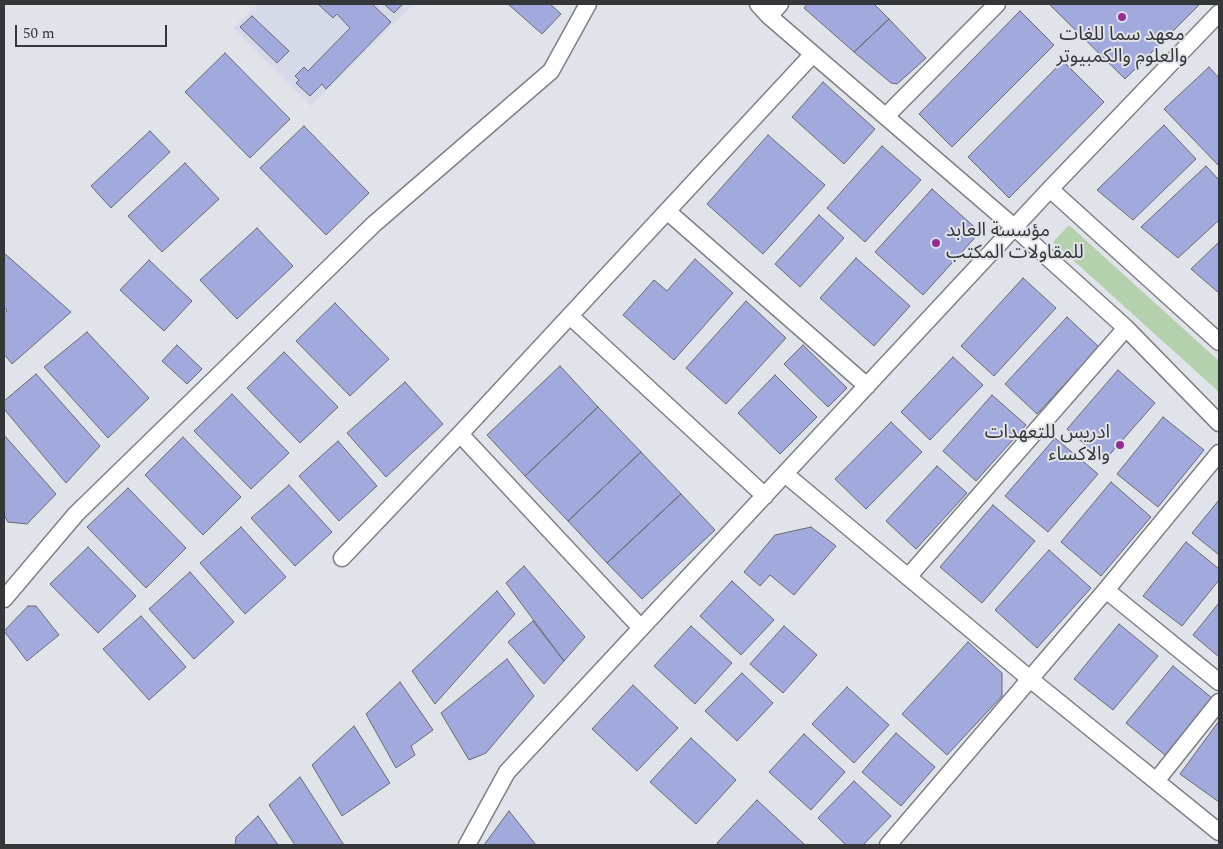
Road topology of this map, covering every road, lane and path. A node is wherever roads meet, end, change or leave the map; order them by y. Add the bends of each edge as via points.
1 (588, 4) edge
2 (997, 4) edge
3 (769, 8) edge
4 (1219, 13) edge
5 (813, 54) junction
6 (886, 116) junction
7 (1050, 189) junction
8 (667, 211) junction
9 (1014, 227) junction
10 (570, 316) junction
11 (1126, 328) junction
12 (1219, 342) edge
13 (867, 386) junction
14 (1219, 424) edge
15 (460, 434) junction
16 (1219, 453) edge
17 (785, 474) junction
18 (765, 496) junction
19 (342, 558) dead end
20 (908, 577) junction
21 (1106, 590) junction
22 (4, 599) edge
23 (641, 628) junction
24 (1030, 679) junction
25 (1219, 682) edge
26 (1219, 702) edge
27 (1156, 781) junction
28 (1219, 832) edge
29 (467, 845) edge
30 (888, 845) edge

1 - 22 street via 550,72 374,224 76,514
2 - 6 street
3 - 5 street
4 - 7 street
5 - 6 street
5 - 8 street
6 - 9 street
7 - 9 street
7 - 12 street
8 - 10 street
8 - 13 street
9 - 11 street
9 - 13 street
10 - 15 street
10 - 18 street
11 - 14 street
11 - 20 street
13 - 17 street
15 - 19 street
15 - 23 street
16 - 21 street
17 - 18 street
17 - 20 street
18 - 23 street
20 - 24 street
21 - 24 street
21 - 25 street
23 - 29 street via 507,772
24 - 27 street
24 - 30 street
26 - 27 street
27 - 28 street

